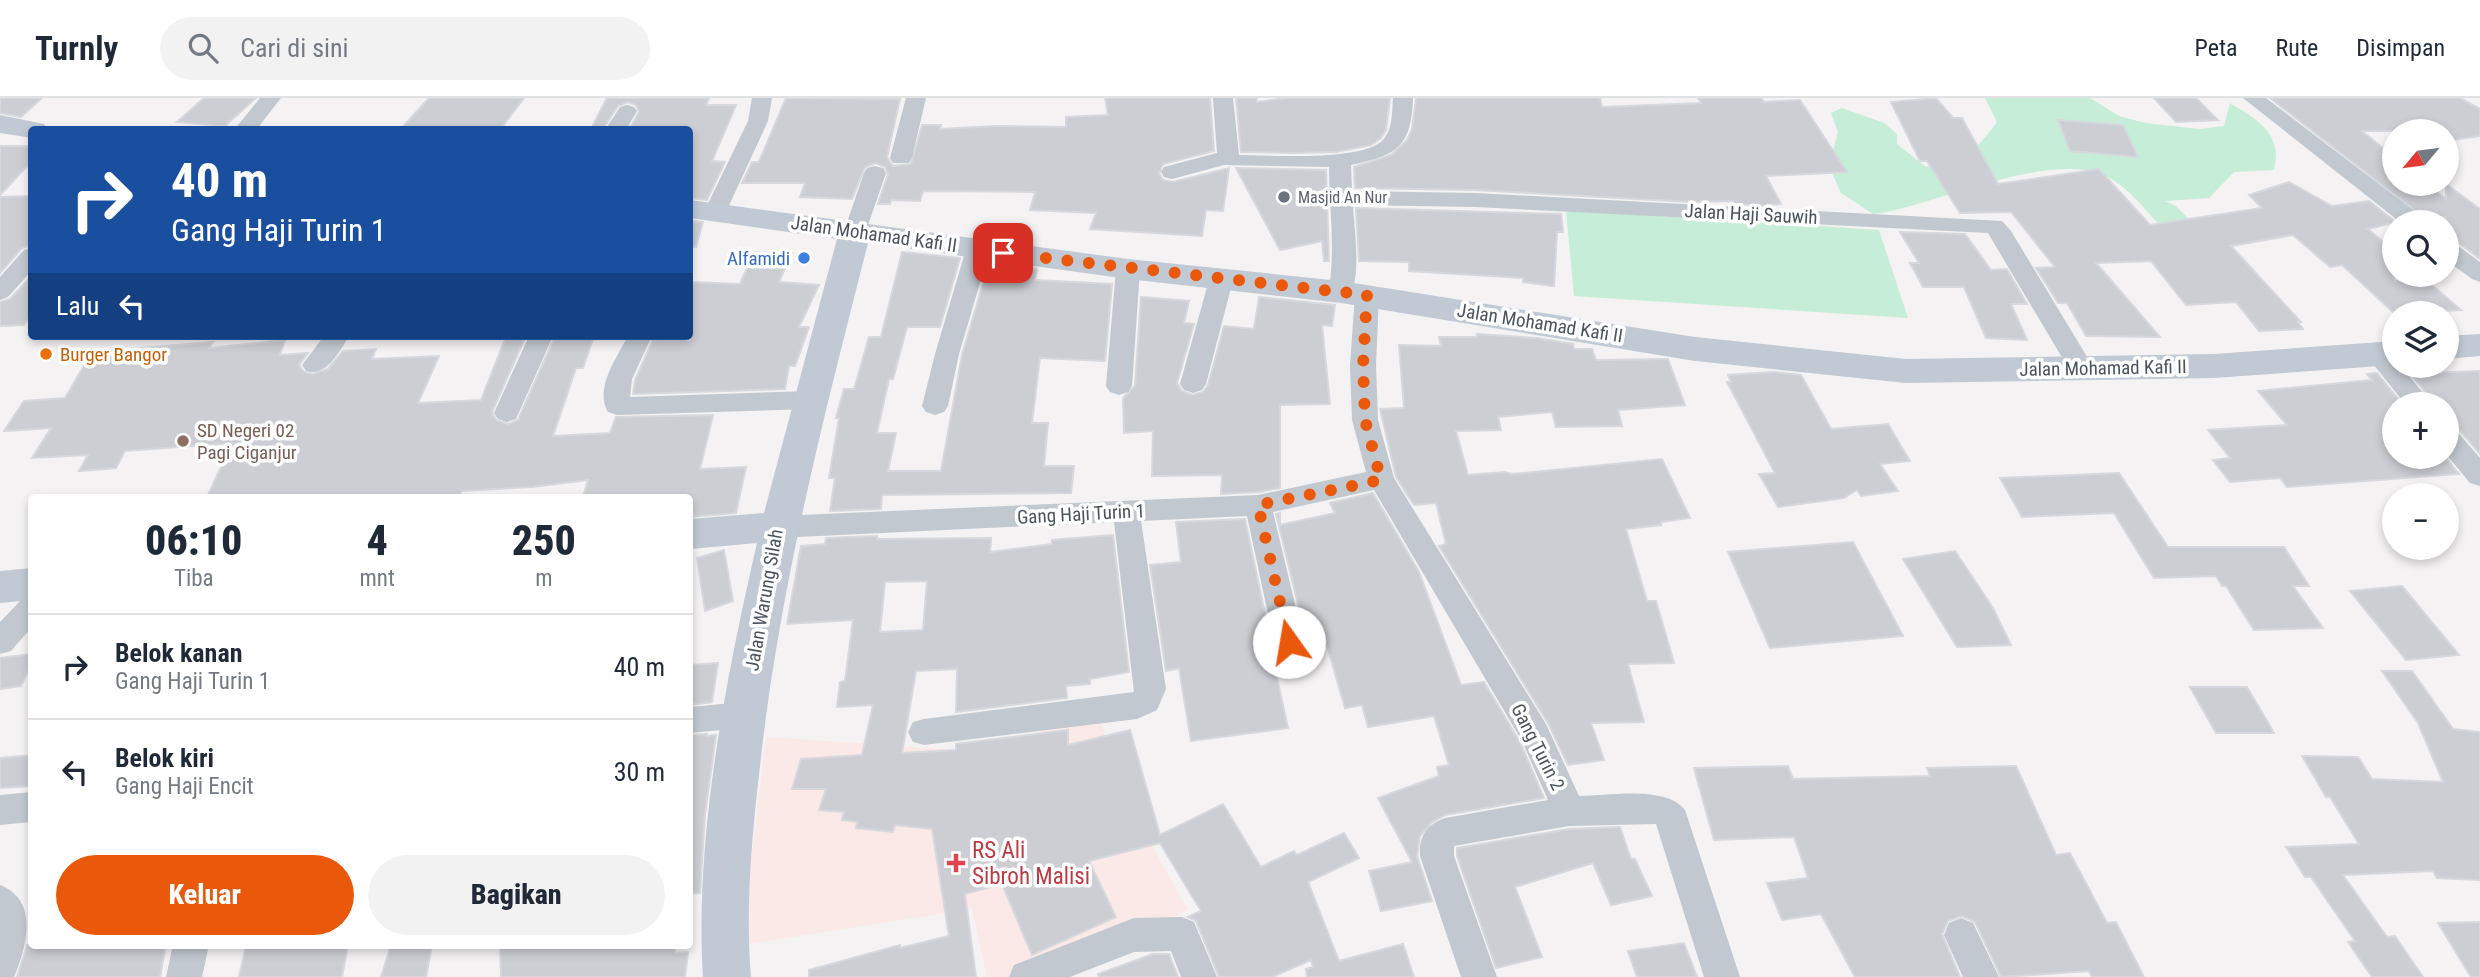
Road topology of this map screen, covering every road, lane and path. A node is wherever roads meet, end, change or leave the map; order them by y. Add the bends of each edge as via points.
1 (271, 98) edge
2 (762, 98) edge
3 (916, 98) edge
4 (1223, 98) edge
5 (1403, 98) edge
6 (2253, 98) edge
7 (627, 111) dead end
8 (0, 124) edge
9 (247, 126) edge
10 (618, 126) edge
11 (28, 129) edge
12 (901, 158) dead end
13 (1230, 159) junction
14 (1340, 161) junction
15 (1172, 172) dead end
16 (875, 173) dead end
17 (1339, 198) junction
18 (712, 205) edge
19 (2398, 210) edge
20 (858, 221) junction
21 (28, 249) edge
22 (978, 249) junction
23 (2459, 258) edge
24 (28, 260) edge
25 (1128, 269) junction
26 (2480, 274) edge
27 (0, 279) edge
28 (1222, 280) junction
29 (1349, 282) junction
30 (0, 292) edge
31 (334, 340) edge
32 (539, 340) edge
33 (638, 340) edge
34 (2480, 345) edge
35 (2459, 347) edge
36 (2073, 353) junction
37 (2382, 354) edge
38 (315, 365) dead end
39 (1193, 384) dead end
40 (1119, 386) dead end
41 (810, 400) junction
42 (935, 406) dead end
43 (507, 413) dead end
44 (2459, 451) edge
45 (2480, 476) edge
46 (1381, 480) junction
47 (1258, 505) junction
48 (1126, 511) junction
49 (777, 527) junction
50 (693, 534) edge
51 (28, 584) edge
52 (0, 587) edge
53 (28, 611) edge
54 (0, 642) edge
55 (1289, 642) dead end
56 (743, 715) junction
57 (693, 720) edge
58 (924, 732) dead end
59 (28, 807) edge
60 (0, 810) edge
61 (1569, 811) junction
62 (0, 901) edge
63 (1961, 935) dead end
64 (190, 949) edge
65 (0, 968) edge
66 (1031, 976) edge
67 (184, 977) edge
68 (727, 977) edge
69 (1199, 977) edge
70 (1479, 977) edge
71 (1721, 977) edge
72 (1981, 977) edge

1 - 9 street
2 - 18 street via 758,121
3 - 12 street
4 - 13 street
5 - 14 street via 1398,138 1389,148
6 - 19 street
7 - 10 street
8 - 11 main road
13 - 14 street via 1237,163
13 - 15 street
14 - 17 street, Gang Turin 2
16 - 20 street
17 - 29 street, Gang Turin 2
17 - 36 street, Jalan Haji Sauwih via 1475,200 1994,226
18 - 20 main road, Jalan Mohamad Kafi II
20 - 22 main road, Jalan Mohamad Kafi II
20 - 41 main road, Jalan Warung Silah
21 - 27 street
22 - 25 main road, Jalan Mohamad Kafi II
22 - 42 street
23 - 26 street
24 - 30 street
25 - 28 main road, Jalan Mohamad Kafi II
25 - 40 street
28 - 29 main road, Jalan Mohamad Kafi II
28 - 39 street
29 - 36 main road, Jalan Mohamad Kafi II via 1695,349 1906,371
29 - 46 street, Gang Turin 2 via 1363,365 1365,420
31 - 38 street
32 - 43 street
33 - 41 street via 619,379 617,406
34 - 35 main road
36 - 37 main road, Jalan Mohamad Kafi II via 2214,366
41 - 49 main road, Jalan Warung Silah
44 - 45 street
46 - 47 street, Gang Haji Turin 1
46 - 61 street, Gang Turin 2 via 1535,734
47 - 48 street, Gang Haji Turin 1
47 - 55 street
48 - 49 street, Gang Haji Turin 1
48 - 58 street via 1151,689 1146,701 1137,706
49 - 50 main road
49 - 56 main road, Jalan Warung Silah
51 - 52 main road
53 - 54 street
56 - 57 street
56 - 68 main road, Jalan Warung Silah via 727,872
59 - 60 street
61 - 70 street, Gang Turin 2 via 1445,833 1436,843
61 - 71 street via 1667,812
62 - 65 street via 8,909 9,919 9,939
63 - 72 street
64 - 67 street
66 - 69 street via 1134,935 1182,934

